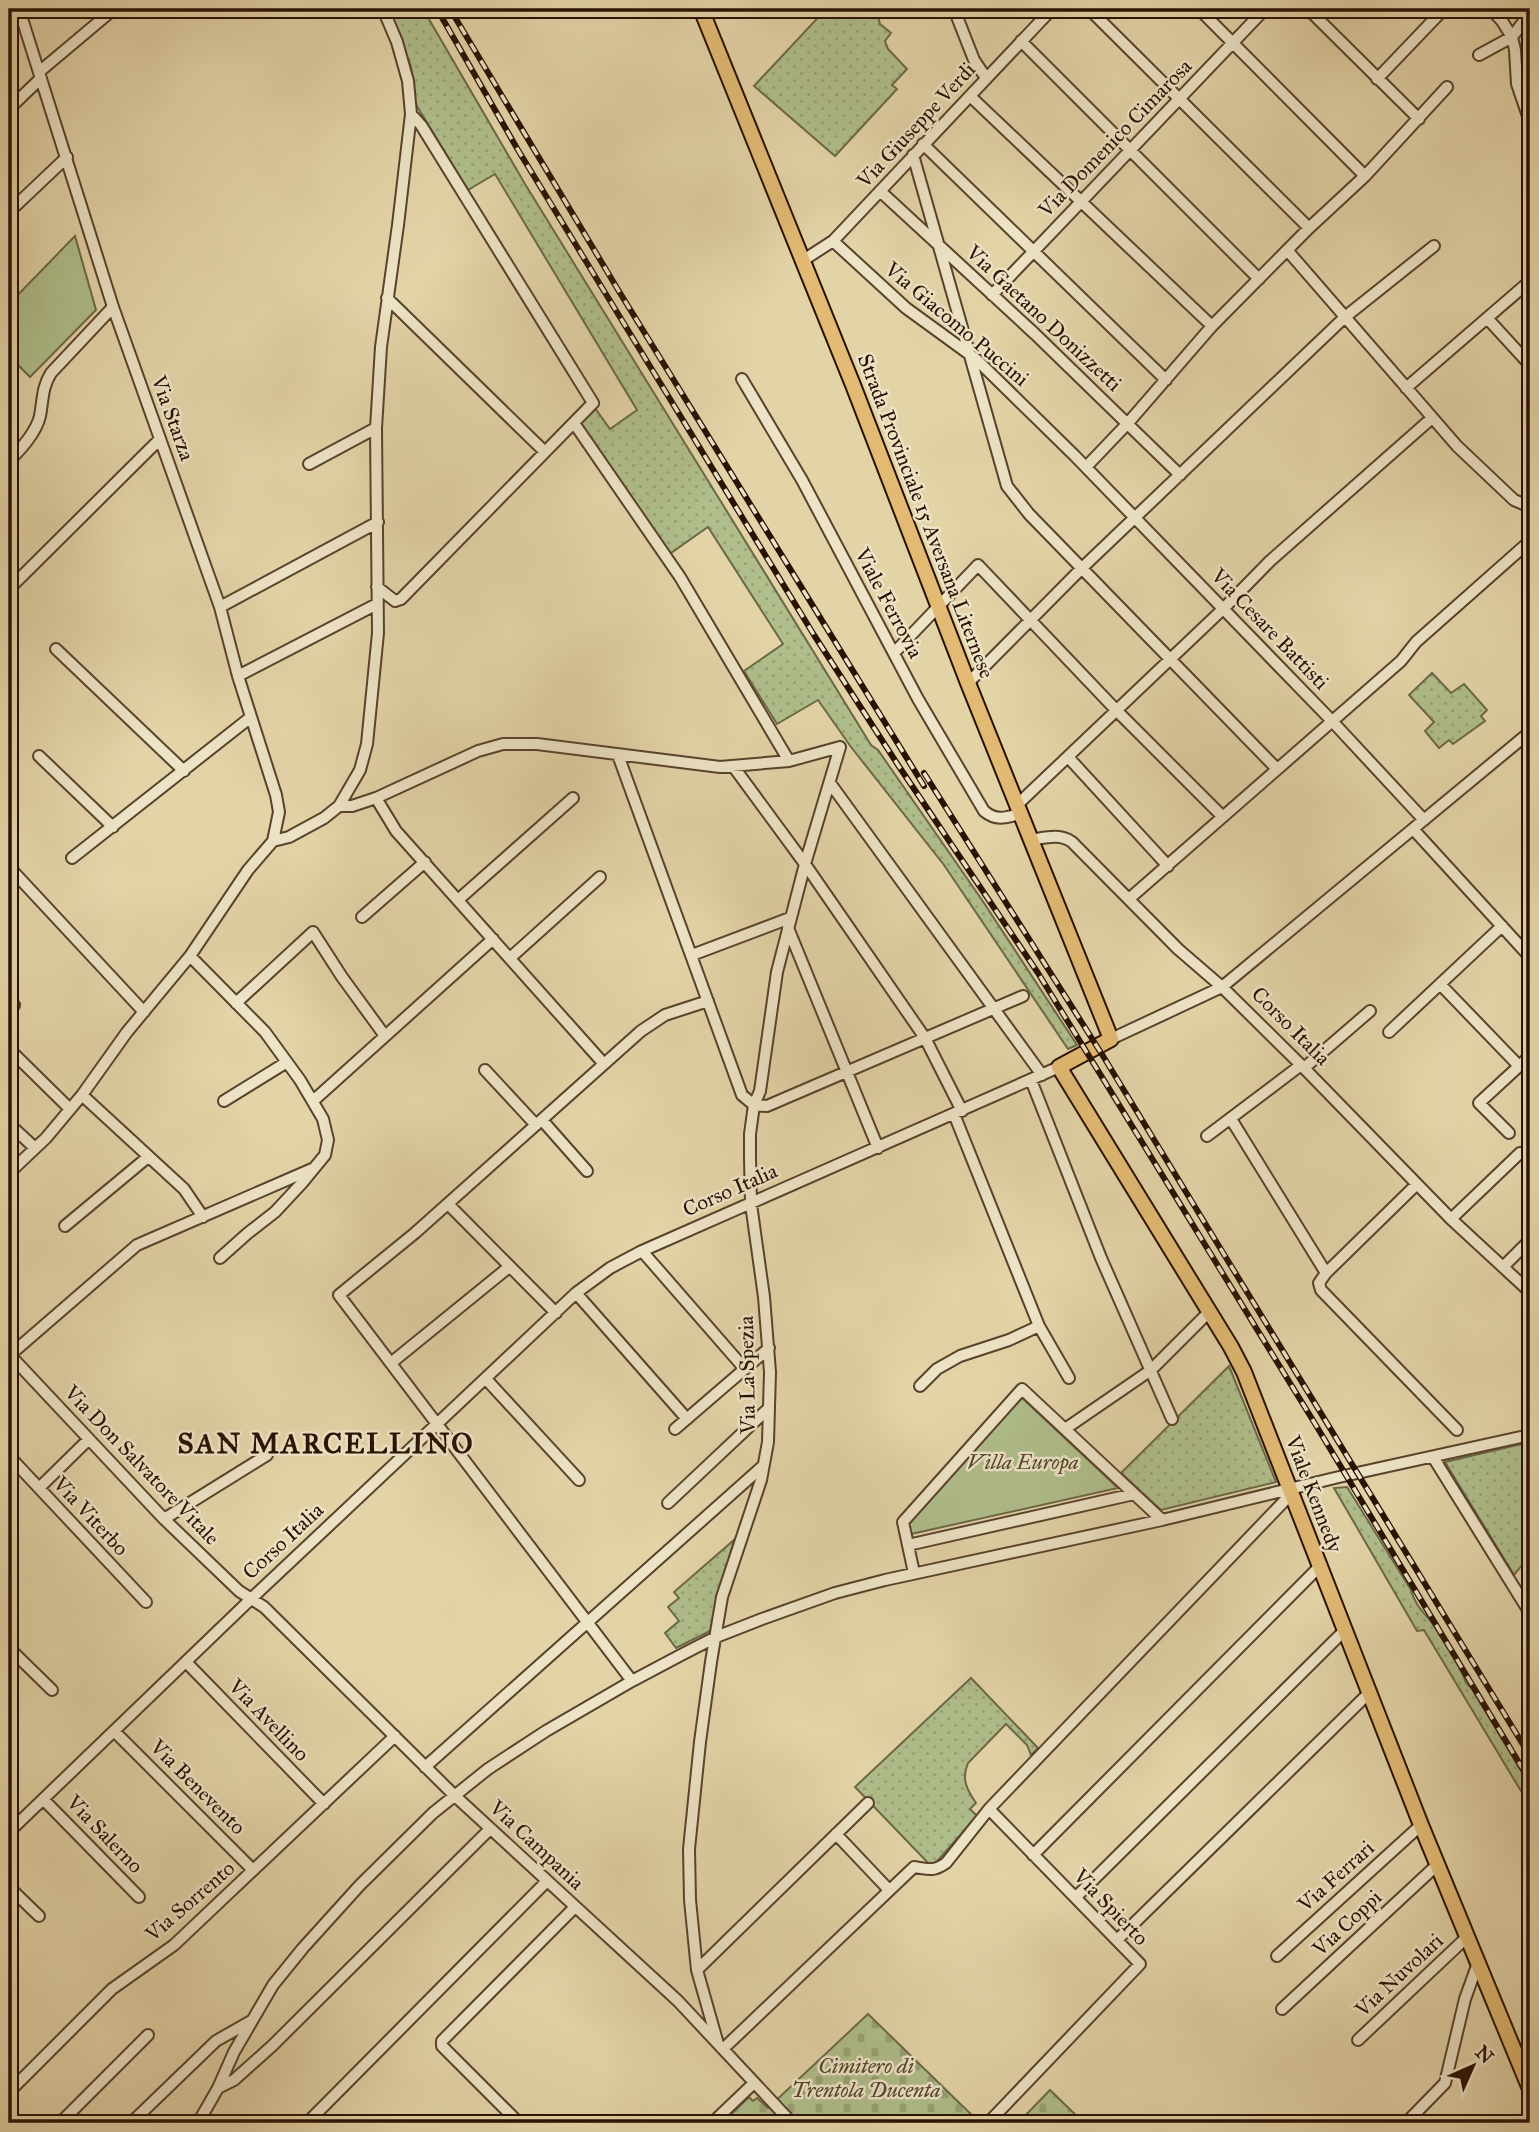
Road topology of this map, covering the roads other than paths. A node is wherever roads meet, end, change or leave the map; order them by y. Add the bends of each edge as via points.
1 (19, 9) edge
2 (114, 9) edge
3 (383, 9) edge
4 (701, 9) edge
5 (954, 9) edge
6 (1052, 9) edge
7 (1089, 9) edge
8 (1199, 9) edge
9 (1265, 9) edge
10 (1308, 9) edge
11 (1444, 9) edge
12 (1491, 9) edge
13 (1530, 13) edge
14 (1512, 37) junction
15 (1021, 41) junction
16 (1233, 42) junction
17 (1479, 55) dead end
18 (40, 75) junction
19 (986, 78) junction
20 (1377, 79) junction
21 (1447, 87) dead end
22 (970, 96) junction
23 (1527, 96) edge
24 (1179, 99) junction
25 (9, 109) edge
26 (411, 114) junction
27 (1419, 119) junction
28 (1530, 122) edge
29 (923, 144) junction
30 (1130, 150) junction
31 (913, 155) junction
32 (66, 157) junction
33 (1365, 176) junction
34 (880, 191) junction
35 (1080, 202) junction
36 (9, 212) edge
37 (1309, 228) junction
38 (833, 241) junction
39 (938, 245) junction
40 (1434, 246) dead end
41 (1287, 250) junction
42 (1033, 252) junction
43 (802, 261) junction
44 (1259, 279) junction
45 (1530, 281) edge
46 (992, 295) junction
47 (387, 298) junction
48 (113, 307) junction
49 (1346, 317) junction
50 (1487, 318) junction
51 (1212, 326) junction
52 (968, 352) junction
53 (1530, 365) edge
54 (742, 379) dead end
55 (1166, 380) junction
56 (1406, 388) junction
57 (1432, 418) junction
58 (573, 423) junction
59 (1128, 423) junction
60 (376, 428) junction
61 (160, 439) junction
62 (544, 451) junction
63 (9, 461) edge
64 (309, 464) dead end
65 (1086, 467) junction
66 (1180, 475) junction
67 (1530, 507) edge
68 (1135, 518) junction
69 (378, 522) junction
70 (1530, 541) edge
71 (1082, 568) junction
72 (377, 587) junction
73 (9, 589) edge
74 (377, 604) junction
75 (938, 606) junction
76 (220, 607) junction
77 (1224, 608) junction
78 (1030, 619) junction
79 (56, 649) dead end
80 (894, 653) junction
81 (1170, 660) junction
82 (238, 676) junction
83 (968, 683) junction
84 (1116, 711) junction
85 (251, 717) junction
86 (1332, 721) junction
87 (1530, 732) edge
88 (618, 755) junction
89 (39, 756) dead end
90 (1068, 757) junction
91 (789, 761) junction
92 (733, 766) junction
93 (1277, 769) junction
94 (184, 771) junction
95 (830, 783) junction
96 (376, 798) junction
97 (573, 798) dead end
98 (339, 806) junction
99 (1018, 810) junction
100 (1222, 816) junction
101 (1424, 820) junction
102 (113, 827) junction
103 (1413, 829) junction
104 (1030, 840) junction
105 (273, 841) junction
106 (72, 858) dead end
107 (425, 862) junction
108 (805, 864) junction
109 (1168, 866) junction
110 (9, 867) edge
111 (600, 877) dead end
112 (1130, 898) junction
113 (458, 900) junction
114 (362, 917) dead end
115 (789, 923) junction
116 (1502, 926) junction
117 (493, 939) junction
118 (692, 955) junction
119 (190, 956) junction
120 (1530, 957) edge
121 (510, 958) junction
122 (1440, 984) junction
123 (1222, 987) junction
124 (1023, 996) dead end
125 (9, 999) edge
126 (708, 1001) junction
127 (236, 1003) junction
128 (994, 1009) junction
129 (1370, 1011) dead end
130 (144, 1012) junction
131 (9, 1013) edge
132 (1389, 1032) dead end
133 (385, 1036) junction
134 (925, 1038) junction
135 (1111, 1040) junction
136 (9, 1049) edge
137 (1530, 1056) edge
138 (287, 1062) junction
139 (604, 1064) junction
140 (1520, 1066) junction
141 (1059, 1067) junction
142 (1303, 1067) junction
143 (485, 1070) dead end
144 (845, 1072) junction
145 (1036, 1078) junction
146 (82, 1095) junction
147 (224, 1101) dead end
148 (313, 1101) junction
149 (754, 1105) junction
150 (70, 1109) junction
151 (958, 1113) junction
152 (1231, 1119) junction
153 (539, 1122) junction
154 (9, 1124) edge
155 (1508, 1133) dead end
156 (1207, 1136) dead end
157 (34, 1148) junction
158 (878, 1148) junction
159 (1520, 1153) dead end
160 (148, 1157) junction
161 (314, 1168) junction
162 (587, 1171) dead end
163 (9, 1173) edge
164 (1417, 1184) junction
165 (448, 1204) junction
166 (751, 1204) junction
167 (203, 1217) junction
168 (1451, 1219) junction
169 (65, 1226) dead end
170 (1530, 1240) edge
171 (642, 1251) junction
172 (220, 1258) dead end
173 (1503, 1266) junction
174 (509, 1267) junction
175 (1326, 1273) junction
176 (1530, 1292) edge
177 (576, 1293) junction
178 (556, 1312) junction
179 (1209, 1312) junction
180 (1039, 1326) junction
181 (769, 1348) junction
182 (11, 1359) edge
183 (391, 1363) junction
184 (744, 1368) junction
185 (1151, 1370) junction
186 (1069, 1378) dead end
187 (486, 1379) junction
188 (920, 1386) dead end
189 (769, 1408) junction
190 (687, 1419) junction
191 (1172, 1419) dead end
192 (438, 1425) junction
193 (675, 1429) dead end
194 (1065, 1429) junction
195 (1457, 1430) dead end
196 (1530, 1435) edge
197 (89, 1439) junction
198 (267, 1455) dead end
199 (9, 1456) edge
200 (1433, 1457) junction
201 (763, 1466) junction
202 (579, 1480) dead end
203 (39, 1488) junction
204 (1290, 1491) junction
205 (1134, 1494) junction
206 (668, 1503) dead end
207 (164, 1518) junction
208 (1162, 1520) junction
209 (908, 1545) junction
210 (1320, 1567) junction
211 (914, 1573) junction
212 (252, 1598) junction
213 (146, 1602) dead end
214 (1530, 1613) edge
215 (587, 1621) junction
216 (1345, 1630) junction
217 (716, 1637) junction
218 (9, 1648) edge
219 (186, 1662) junction
220 (632, 1681) junction
221 (52, 1690) dead end
222 (1369, 1693) junction
223 (115, 1732) junction
224 (395, 1736) junction
225 (425, 1767) junction
226 (454, 1795) junction
227 (43, 1799) junction
228 (868, 1803) dead end
229 (324, 1804) junction
230 (989, 1809) junction
231 (1420, 1825) junction
232 (490, 1829) junction
233 (9, 1832) edge
234 (836, 1834) junction
235 (1033, 1855) junction
236 (1437, 1865) junction
237 (253, 1870) junction
238 (547, 1881) junction
239 (9, 1887) edge
240 (889, 1890) junction
241 (139, 1897) dead end
242 (1076, 1897) junction
243 (575, 1907) junction
244 (39, 1916) dead end
245 (1466, 1938) junction
246 (1117, 1940) junction
247 (1277, 1956) dead end
248 (1478, 1963) junction
249 (697, 1970) junction
250 (707, 2004) junction
251 (1282, 2009) dead end
252 (696, 2020) junction
253 (252, 2021) junction
254 (148, 2035) dead end
255 (1358, 2040) dead end
256 (721, 2046) junction
257 (754, 2083) junction
258 (218, 2088) junction
259 (1530, 2089) edge
260 (9, 2092) edge
261 (518, 2122) edge
262 (60, 2123) edge
263 (131, 2123) edge
264 (198, 2123) edge
265 (307, 2123) edge
266 (712, 2123) edge
267 (792, 2123) edge
268 (988, 2123) edge
269 (1406, 2123) edge

1 - 18 street, Via Starza
2 - 18 street
3 - 26 street via 408,81
4 - 43 main road, Strada Provinciale 15 Aversana Liternese
5 - 19 street
6 - 15 street, Via Giuseppe Verdi
7 - 24 street
8 - 16 street
9 - 16 street, Via Domenico Cimarosa
10 - 20 street
11 - 20 street
12 - 14 street
13 - 14 street
14 - 17 street
14 - 23 street via 1517,84
15 - 19 street, Via Giuseppe Verdi
15 - 30 street
16 - 24 street, Via Domenico Cimarosa
16 - 33 street
18 - 25 street
18 - 32 street, Via Starza
19 - 22 street, Via Giuseppe Verdi
20 - 27 street
21 - 27 street
22 - 29 street, Via Giuseppe Verdi
22 - 35 street
23 - 28 street
24 - 30 street, Via Domenico Cimarosa
24 - 37 street
26 - 47 street
26 - 58 street via 590,397 593,403
27 - 33 street
29 - 31 street, Via Giuseppe Verdi
29 - 42 street
30 - 35 street, Via Domenico Cimarosa
30 - 44 street
31 - 34 street, Via Giuseppe Verdi
31 - 39 street
32 - 36 street
32 - 48 street, Via Starza
33 - 37 street
34 - 38 street, Via Giuseppe Verdi
34 - 39 street, Via Gaetano Donizzetti
35 - 42 street, Via Domenico Cimarosa
35 - 51 street
37 - 41 street
38 - 43 street, Via Giuseppe Verdi
38 - 52 street, Via Giacomo Puccini via 906,308
39 - 46 street, Via Gaetano Donizzetti
39 - 52 street
40 - 49 street
41 - 44 street
41 - 49 street
42 - 46 street, Via Domenico Cimarosa
42 - 55 street
43 - 75 main road, Strada Provinciale 15 Aversana Liternese
44 - 51 street
45 - 50 street
46 - 59 street, Via Gaetano Donizzetti
47 - 60 street
47 - 62 street
48 - 61 street, Via Starza
48 - 63 street via 51,373 44,384 40,418
49 - 56 street
49 - 66 street
50 - 53 street
50 - 56 street
51 - 55 street
52 - 65 street, Via Giacomo Puccini
52 - 71 street via 1007,486
54 - 80 street, Viale Ferrovia
55 - 59 street
56 - 57 street
57 - 67 street via 1514,500
57 - 77 street via 1294,539
58 - 62 street
58 - 91 street via 680,577
59 - 65 street
59 - 66 street, Via Gaetano Donizzetti
60 - 64 street
60 - 69 street
61 - 73 street
61 - 76 street, Via Starza
62 - 72 street via 401,599 395,601
65 - 68 street, Via Cesare Battisti
66 - 68 street
68 - 71 street
68 - 77 street, Via Cesare Battisti
69 - 72 street
69 - 76 street
70 - 86 street
71 - 78 street
71 - 81 street
72 - 74 street
74 - 82 street
74 - 98 street via 368,744
75 - 78 street via 978,565
75 - 80 street
75 - 83 main road, Strada Provinciale 15 Aversana Liternese
76 - 82 street, Via Starza
77 - 81 street
77 - 86 street, Via Cesare Battisti
78 - 83 street
78 - 84 street
79 - 94 street
80 - 99 street, Viale Ferrovia via 984,811 1003,819
81 - 84 street
81 - 93 street
82 - 85 street, Via Starza
83 - 99 main road, Strada Provinciale 15 Aversana Liternese
84 - 90 street
84 - 100 street
85 - 94 street
85 - 105 street, Via Starza via 276,795 279,813
86 - 93 street
86 - 101 street, Via Cesare Battisti
87 - 101 street
88 - 92 street
88 - 96 street via 503,744
88 - 118 street
89 - 102 street
90 - 99 street
90 - 109 street
91 - 92 street
91 - 95 street, Via La Spezia via 840,747
92 - 108 street
93 - 100 street
94 - 102 street
95 - 108 street, Via La Spezia
95 - 128 street
96 - 98 street
96 - 107 street
97 - 113 street
98 - 105 street via 324,818
99 - 104 main road, Strada Provinciale 15 Aversana Liternese
100 - 109 street
101 - 103 street
102 - 106 street
103 - 116 street
103 - 123 street
104 - 112 street via 1065,837
104 - 135 main road, Strada Provinciale 15 Aversana Liternese
105 - 119 street
107 - 113 street
107 - 114 street
108 - 115 street, Via La Spezia
108 - 134 street
109 - 112 street
110 - 130 street
111 - 121 street
112 - 123 street
113 - 117 street
115 - 118 street
115 - 144 street
115 - 149 street, Via La Spezia
116 - 120 street
116 - 122 street
117 - 121 street
117 - 133 street
118 - 126 street
119 - 127 street
119 - 130 street
121 - 139 street
122 - 132 street
122 - 140 street
123 - 135 street, Corso Italia
123 - 142 street, Corso Italia
124 - 128 street
125 - 131 street via 14,1004
126 - 139 street via 665,1015
126 - 149 street via 742,1095
127 - 133 street via 313,932
127 - 138 street
128 - 134 street
128 - 145 street
129 - 142 street
130 - 146 street
133 - 148 street
134 - 144 street
134 - 151 street
135 - 141 main road, Corso Italia
136 - 150 street
137 - 140 street
138 - 147 street
138 - 148 street
139 - 153 street
140 - 155 street via 1479,1103
141 - 145 street, Corso Italia
141 - 179 main road, Viale Kennedy
142 - 152 street
142 - 164 street, Corso Italia
143 - 153 street
144 - 149 street via 767,1106
144 - 158 street
145 - 151 street, Corso Italia
145 - 185 street via 1101,1258
146 - 150 street
146 - 160 street
148 - 161 street via 328,1140 325,1155
149 - 166 street, Via La Spezia
150 - 157 street
151 - 158 street, Corso Italia
151 - 180 street
152 - 156 street
152 - 175 street
153 - 162 street
153 - 165 street
154 - 157 street
157 - 163 street
158 - 166 street, Corso Italia
159 - 168 street
160 - 167 street via 184,1189
160 - 169 street
161 - 167 street
161 - 172 street via 275,1212
164 - 168 street, Corso Italia
164 - 175 street
165 - 174 street
165 - 183 street via 339,1295
166 - 171 street, Corso Italia
166 - 181 street, Via La Spezia
167 - 182 street via 137,1245
168 - 173 street, Corso Italia
170 - 173 street
171 - 177 street, Corso Italia
171 - 184 street
173 - 176 street, Corso Italia
174 - 178 street
174 - 183 street
175 - 195 street via 1319,1283 1321,1290
177 - 178 street, Corso Italia
177 - 190 street
178 - 187 street, Corso Italia
179 - 185 street
179 - 204 main road, Viale Kennedy via 1244,1372
180 - 186 street
180 - 188 street via 960,1356
181 - 184 street
181 - 189 street, Via La Spezia
182 - 197 street, Via Don Salvatore Vitale
183 - 192 street
184 - 190 street
185 - 191 street
185 - 194 street
187 - 192 street, Corso Italia
187 - 202 street
189 - 201 street, Via La Spezia
189 - 206 street
190 - 193 street
192 - 212 street, Corso Italia
192 - 215 street
194 - 205 street
194 - 209 street via 1022,1389 903,1522
196 - 200 street
197 - 203 street
197 - 207 street, Via Don Salvatore Vitale
198 - 207 street
199 - 203 street, Via Viterbo
200 - 204 street
200 - 214 street
201 - 215 street
201 - 217 street, Via La Spezia via 722,1597
203 - 213 street, Via Viterbo
204 - 208 street
204 - 210 main road, Viale Kennedy
204 - 230 street
205 - 208 street
205 - 209 street
207 - 212 street, Via Don Salvatore Vitale via 239,1591
208 - 211 street
209 - 211 street
210 - 216 main road, Viale Kennedy
210 - 235 street
211 - 217 street via 835,1593
212 - 219 street, Corso Italia
212 - 224 street, Via Campania
215 - 220 street
215 - 225 street
216 - 222 main road, Viale Kennedy
216 - 242 street
217 - 220 street
217 - 249 street, Via La Spezia via 690,1849
218 - 221 street
219 - 223 street, Corso Italia
219 - 229 street, Via Avellino
220 - 226 street via 546,1731
222 - 231 main road, Viale Kennedy
222 - 246 street
223 - 227 street, Corso Italia
223 - 237 street, Via Benevento
224 - 225 street, Via Campania
224 - 229 street, Via Sorrento
225 - 226 street, Via Campania
226 - 232 street, Via Campania
226 - 253 street via 360,1885 303,1948
227 - 233 street, Corso Italia
227 - 241 street, Via Salerno
228 - 234 street
229 - 237 street, Via Sorrento
230 - 235 street, Via Spierto
230 - 240 street via 946,1863 930,1871 914,1867
231 - 236 main road, Viale Kennedy
231 - 247 street, Via Ferrari
232 - 238 street, Via Campania
232 - 258 street via 272,2046 234,2080
234 - 240 street
234 - 249 street
235 - 242 street, Via Spierto
236 - 245 main road, Viale Kennedy
236 - 251 street, Via Coppi
237 - 260 street, Via Sorrento via 174,1945 112,1989
238 - 243 street, Via Campania
238 - 265 street
239 - 244 street
240 - 256 street
242 - 246 street, Via Spierto
243 - 252 street, Via Campania
243 - 261 street via 442,2041
245 - 248 main road, Viale Kennedy
245 - 255 street, Via Nuvolari
246 - 268 street, Via Spierto via 1140,1964
248 - 259 main road, Viale Kennedy
248 - 269 street via 1446,2083
249 - 250 street, Via La Spezia
250 - 252 street
250 - 256 street, Via La Spezia
252 - 256 street, Via Campania
253 - 258 street
253 - 263 street via 216,2041
254 - 262 street
256 - 257 street, Via Campania
257 - 266 street
257 - 267 street, Via Campania
258 - 264 street

